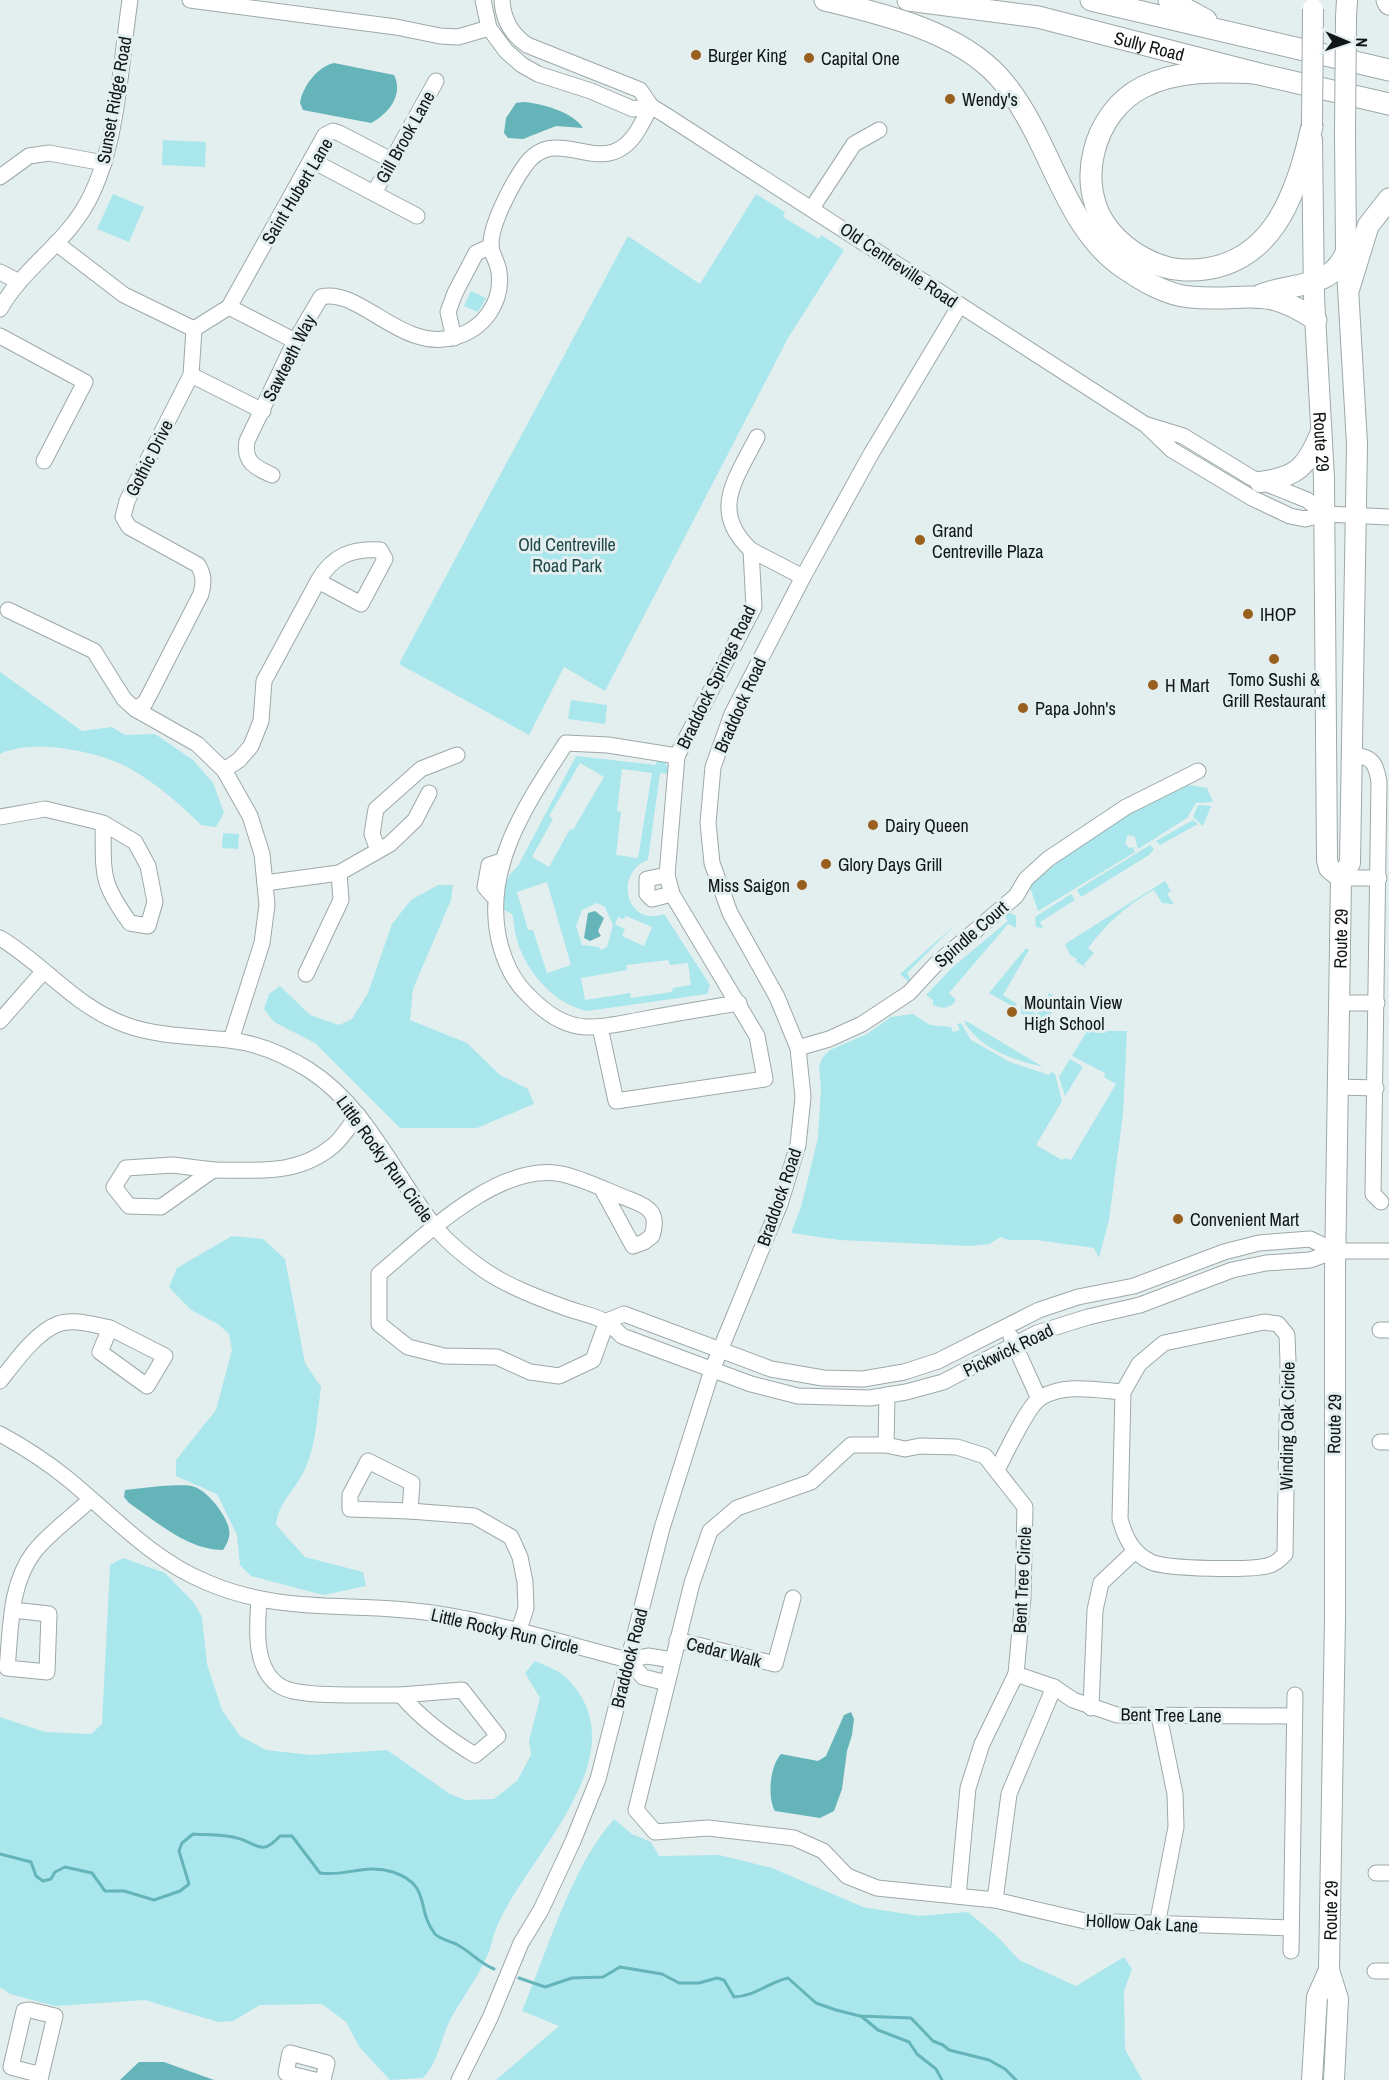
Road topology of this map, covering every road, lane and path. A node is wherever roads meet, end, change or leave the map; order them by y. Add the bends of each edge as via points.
1 (130, 0) edge
2 (190, 0) edge
3 (483, 0) edge
4 (502, 0) edge
5 (825, 0) edge
6 (908, 0) edge
7 (1091, 0) edge
8 (1169, 0) edge
9 (1387, 0) edge
10 (1312, 3) edge
11 (1389, 4) edge
12 (1346, 8) edge
13 (489, 28) junction
14 (1256, 41) junction
15 (1389, 70) edge
16 (1255, 73) junction
17 (436, 81) dead end
18 (1389, 104) edge
19 (651, 106) junction
20 (1312, 126) junction
21 (879, 130) dead end
22 (311, 160) junction
23 (391, 160) junction
24 (104, 163) junction
25 (0, 177) edge
26 (374, 193) junction
27 (1389, 199) edge
28 (812, 208) junction
29 (417, 216) dead end
30 (56, 243) junction
31 (491, 246) junction
32 (1346, 253) junction
33 (0, 272) edge
34 (19, 282) junction
35 (1314, 284) junction
36 (1349, 288) junction
37 (1260, 295) junction
38 (960, 305) junction
39 (229, 307) junction
40 (0, 309) edge
41 (1316, 320) junction
42 (194, 329) junction
43 (0, 336) edge
44 (454, 338) junction
45 (295, 341) junction
46 (191, 375) junction
47 (263, 411) junction
48 (1146, 425) junction
49 (1323, 427) junction
50 (757, 437) dead end
51 (44, 461) dead end
52 (272, 475) dead end
53 (1260, 482) junction
54 (1325, 514) junction
55 (1357, 515) junction
56 (1389, 517) edge
57 (751, 550) junction
58 (803, 577) junction
59 (318, 581) dead end
60 (8, 610) dead end
61 (135, 709) junction
62 (457, 755) dead end
63 (1352, 755) junction
64 (677, 756) junction
65 (224, 770) junction
66 (1198, 771) dead end
67 (429, 793) dead end
68 (0, 817) edge
69 (103, 823) junction
70 (378, 850) junction
71 (339, 873) junction
72 (667, 876) junction
73 (1341, 878) junction
74 (1379, 878) junction
75 (265, 883) junction
76 (672, 894) junction
77 (0, 938) edge
78 (43, 972) junction
79 (306, 974) dead end
80 (739, 1003) junction
81 (1339, 1003) junction
82 (1377, 1003) junction
83 (0, 1021) edge
84 (600, 1027) junction
85 (231, 1040) junction
86 (798, 1048) junction
87 (1338, 1088) junction
88 (1376, 1088) junction
89 (358, 1115) junction
90 (213, 1170) junction
91 (602, 1189) dead end
92 (1381, 1202) dead end
93 (435, 1227) junction
94 (1335, 1251) junction
95 (1389, 1251) edge
96 (607, 1320) junction
97 (1006, 1326) junction
98 (110, 1328) dead end
99 (1014, 1346) junction
100 (720, 1351) junction
101 (712, 1370) junction
102 (0, 1381) edge
103 (1123, 1392) junction
104 (887, 1395) junction
105 (1040, 1399) junction
106 (0, 1434) edge
107 (886, 1445) junction
108 (997, 1470) junction
109 (91, 1499) junction
110 (410, 1511) junction
111 (1135, 1551) junction
112 (793, 1599) dead end
113 (260, 1600) junction
114 (13, 1610) junction
115 (518, 1633) junction
116 (677, 1640) junction
117 (628, 1660) junction
118 (672, 1660) junction
119 (1016, 1674) junction
120 (667, 1683) junction
121 (1054, 1687) junction
122 (401, 1695) junction
123 (1295, 1695) dead end
124 (1091, 1708) junction
125 (1159, 1716) junction
126 (1294, 1716) junction
127 (958, 1896) junction
128 (995, 1900) junction
129 (1157, 1925) junction
130 (1291, 1928) junction
131 (1291, 1951) dead end
132 (1329, 1970) junction
133 (315, 2080) edge
134 (323, 2080) edge
135 (459, 2080) edge
136 (1312, 2080) edge
137 (1334, 2080) edge

1 - 24 street, Sunset Ridge Road
2 - 13 street via 440,36
3 - 13 street, Old Centreville Road
4 - 19 street, Old Centreville Road via 507,23 520,40 538,51 640,90
5 - 37 highway via 914,24 955,45 998,75 1037,135 1080,222 1122,267 1155,287 1188,297
6 - 16 highway, Sully Road via 1038,17
7 - 14 highway, Sully Road
8 - 14 highway
9 - 11 highway
10 - 20 main road, Route 29, bridge
12 - 32 main road, Route 29, bridge
13 - 19 street, Old Centreville Road via 511,57 538,74 633,109
14 - 15 highway, Sully Road
16 - 18 highway, Sully Road
16 - 20 highway via 1201,72 1161,80 1143,87 1115,110 1098,136 1090,168 1100,214 1120,242 1147,260 1179,270 1226,265 1244,256 1263,241 1285,210
17 - 23 street, Gill Brook Lane
19 - 28 street, Old Centreville Road
19 - 31 street via 635,135 622,148 608,153 552,146 536,152 524,166 495,224
20 - 35 main road, Route 29
21 - 28 street via 854,144
22 - 23 street, Saint Hubert Lane via 326,135 333,131
22 - 26 street, Gill Brook Lane
22 - 39 street, Saint Hubert Lane
23 - 26 street, Gill Brook Lane
24 - 25 street via 49,153 29,156
24 - 30 street, Sunset Ridge Road via 83,210
26 - 29 street, Gill Brook Lane
27 - 36 highway via 1368,226
28 - 38 street, Old Centreville Road
30 - 34 street, Sunset Ridge Road
30 - 42 street via 124,295
31 - 44 street via 476,254 455,293 448,312
31 - 44 street, Sawteeth Way via 499,271 500,289 495,304 487,318
32 - 35 highway via 1338,268
32 - 36 main road, Route 29
33 - 34 street
34 - 40 street, Sunset Ridge Road
35 - 37 highway via 1278,288
35 - 41 main road, Route 29
36 - 55 main road, Route 29 via 1358,444
37 - 41 highway via 1292,304
38 - 48 street, Old Centreville Road
38 - 58 street, Braddock Road
39 - 42 street, Saint Hubert Lane
39 - 45 street
41 - 49 main road, Route 29
42 - 46 street, Gothic Drive
43 - 51 street via 85,382
44 - 45 street, Sawteeth Way via 419,339 338,296 329,295 321,297
45 - 47 street, Sawteeth Way
46 - 47 street
46 - 61 street, Gothic Drive via 127,501 123,517 129,526 198,565 204,583 145,703
47 - 52 street, Sawteeth Way via 246,450 254,466
48 - 53 street, Old Centreville Road via 1183,436
48 - 54 street, Old Centreville Road via 1172,450 1273,509 1305,519
49 - 53 main road via 1306,464 1296,473
49 - 54 main road, Route 29
50 - 57 street via 729,492 728,515 736,536
53 - 54 street, Old Centreville Road via 1307,500
54 - 55 street, Old Centreville Road
54 - 73 main road, Route 29 via 1327,860 1329,868
55 - 56 street
55 - 63 main road, Route 29
57 - 58 street
57 - 64 street, Braddock Springs Road via 754,607
58 - 86 street, Braddock Road via 722,739 712,777 708,823 712,863 721,895 777,997
59 - 65 street via 264,681 261,721 251,746
60 - 61 street via 94,651 124,699
61 - 65 street via 197,744
62 - 70 street via 421,770 376,809 372,834
63 - 73 main road, Route 29 via 1350,863
63 - 74 street via 1367,756 1377,770
64 - 72 street, Braddock Springs Road
64 - 84 street, Braddock Springs Road via 566,743 501,861 494,897 505,963 540,1008 568,1024
65 - 75 street via 250,816 262,854
66 - 86 street, Spindle Court via 1126,807 1048,859 1026,879 1016,896 935,965 909,993 862,1024
67 - 70 street via 415,820
68 - 69 street via 45,809
69 - 69 street via 135,842 148,866 155,902 148,926 130,923 104,879
70 - 71 street
71 - 75 street
71 - 79 street via 341,900
72 - 76 street, Braddock Springs Road
72 - 76 street via 647,879 647,894 652,899
73 - 74 street
73 - 81 main road, Route 29
74 - 82 street
75 - 85 street via 267,905 262,943
76 - 80 street, Braddock Springs Road
77 - 78 street, Little Rocky Run Circle
78 - 83 street
78 - 85 street, Little Rocky Run Circle via 92,1010 129,1026
80 - 84 street, Braddock Springs Road
80 - 84 street, Braddock Springs Road via 757,1036 765,1079 616,1101
81 - 82 street
81 - 87 main road, Route 29
82 - 88 street
85 - 89 street, Little Rocky Run Circle via 272,1051 308,1070 333,1088
86 - 100 street, Braddock Road via 802,1120 794,1160
87 - 88 street
87 - 94 main road, Route 29
88 - 92 street via 1373,1194
89 - 90 street via 336,1144 305,1164 277,1171
89 - 93 street, Little Rocky Run Circle
90 - 90 street via 161,1207 129,1206 114,1187 126,1168 173,1165
91 - 93 street via 562,1174 536,1173 504,1183 452,1212
93 - 96 street, Little Rocky Run Circle via 477,1264 514,1287
93 - 96 street via 379,1275 379,1324 408,1347 444,1356 497,1357 530,1372 559,1376 593,1360
94 - 95 street, Pickwick Road
94 - 97 street, Pickwick Road via 1310,1239 1259,1243 1224,1251 1134,1286 1058,1303
94 - 99 street, Pickwick Road via 1310,1260 1266,1263 1220,1273 1140,1305 1068,1322
94 - 132 main road, Route 29 via 1335,1618
96 - 100 street, Little Rocky Run Circle via 624,1314
96 - 101 street, Little Rocky Run Circle via 622,1336
97 - 99 street
97 - 100 street, Pickwick Road via 938,1361 863,1379 798,1375
98 - 102 street via 59,1324 40,1335
99 - 104 street, Pickwick Road via 943,1382
99 - 105 street
100 - 101 street, Braddock Road
101 - 104 street, Pickwick Road via 798,1396
101 - 117 street, Braddock Road via 662,1528
103 - 105 street via 1075,1388
103 - 111 street, Winding Oak Circle via 1120,1519 1125,1538
103 - 111 street, Winding Oak Circle via 1139,1364 1164,1343 1264,1322 1278,1324 1287,1335 1285,1554 1268,1566 1167,1567
104 - 107 street
105 - 108 street
106 - 109 street, Little Rocky Run Circle via 44,1461
107 - 108 street, Bent Tree Circle via 905,1449 957,1447 985,1456
107 - 116 street, Bent Tree Circle via 851,1445 812,1482 737,1508 710,1531
108 - 119 street, Bent Tree Circle via 1025,1507
109 - 113 street, Little Rocky Run Circle via 170,1563 223,1589
109 - 114 street via 34,1552 21,1576
110 - 110 street via 412,1483 368,1461 350,1495 351,1509
110 - 115 street via 474,1516 511,1538 525,1582 526,1608
111 - 124 street via 1101,1583 1095,1610
112 - 116 street, Cedar Walk via 775,1664
113 - 115 street, Little Rocky Run Circle via 439,1614
113 - 122 street via 260,1654 268,1674 281,1687 312,1693
114 - 114 street via 7,1668 47,1672 49,1614
115 - 117 street, Little Rocky Run Circle
116 - 118 street, Bent Tree Circle
117 - 118 street via 648,1656
117 - 120 street via 643,1677
117 - 135 street, Braddock Road via 606,1754 587,1809
118 - 120 street, Bent Tree Circle
119 - 121 street
119 - 127 street, Bent Tree Circle via 982,1744 968,1788
120 - 127 street, Bent Tree Circle via 636,1810 655,1832 708,1828 794,1838 823,1851 847,1876 878,1887
121 - 124 street, Bent Tree Lane
121 - 128 street via 1009,1794
122 - 122 street via 462,1690 498,1736 475,1755 418,1716
123 - 126 street
124 - 125 street, Bent Tree Lane via 1117,1716
125 - 126 street, Bent Tree Lane
125 - 129 street via 1175,1794 1176,1827
126 - 130 street
127 - 128 street, Bent Tree Circle
128 - 129 street, Hollow Oak Lane via 1085,1922
129 - 130 street, Hollow Oak Lane
130 - 131 street
132 - 136 main road, Route 29 via 1317,1997
132 - 137 main road, Route 29 via 1338,1999
133 - 134 street via 286,2073 290,2053 327,2062

